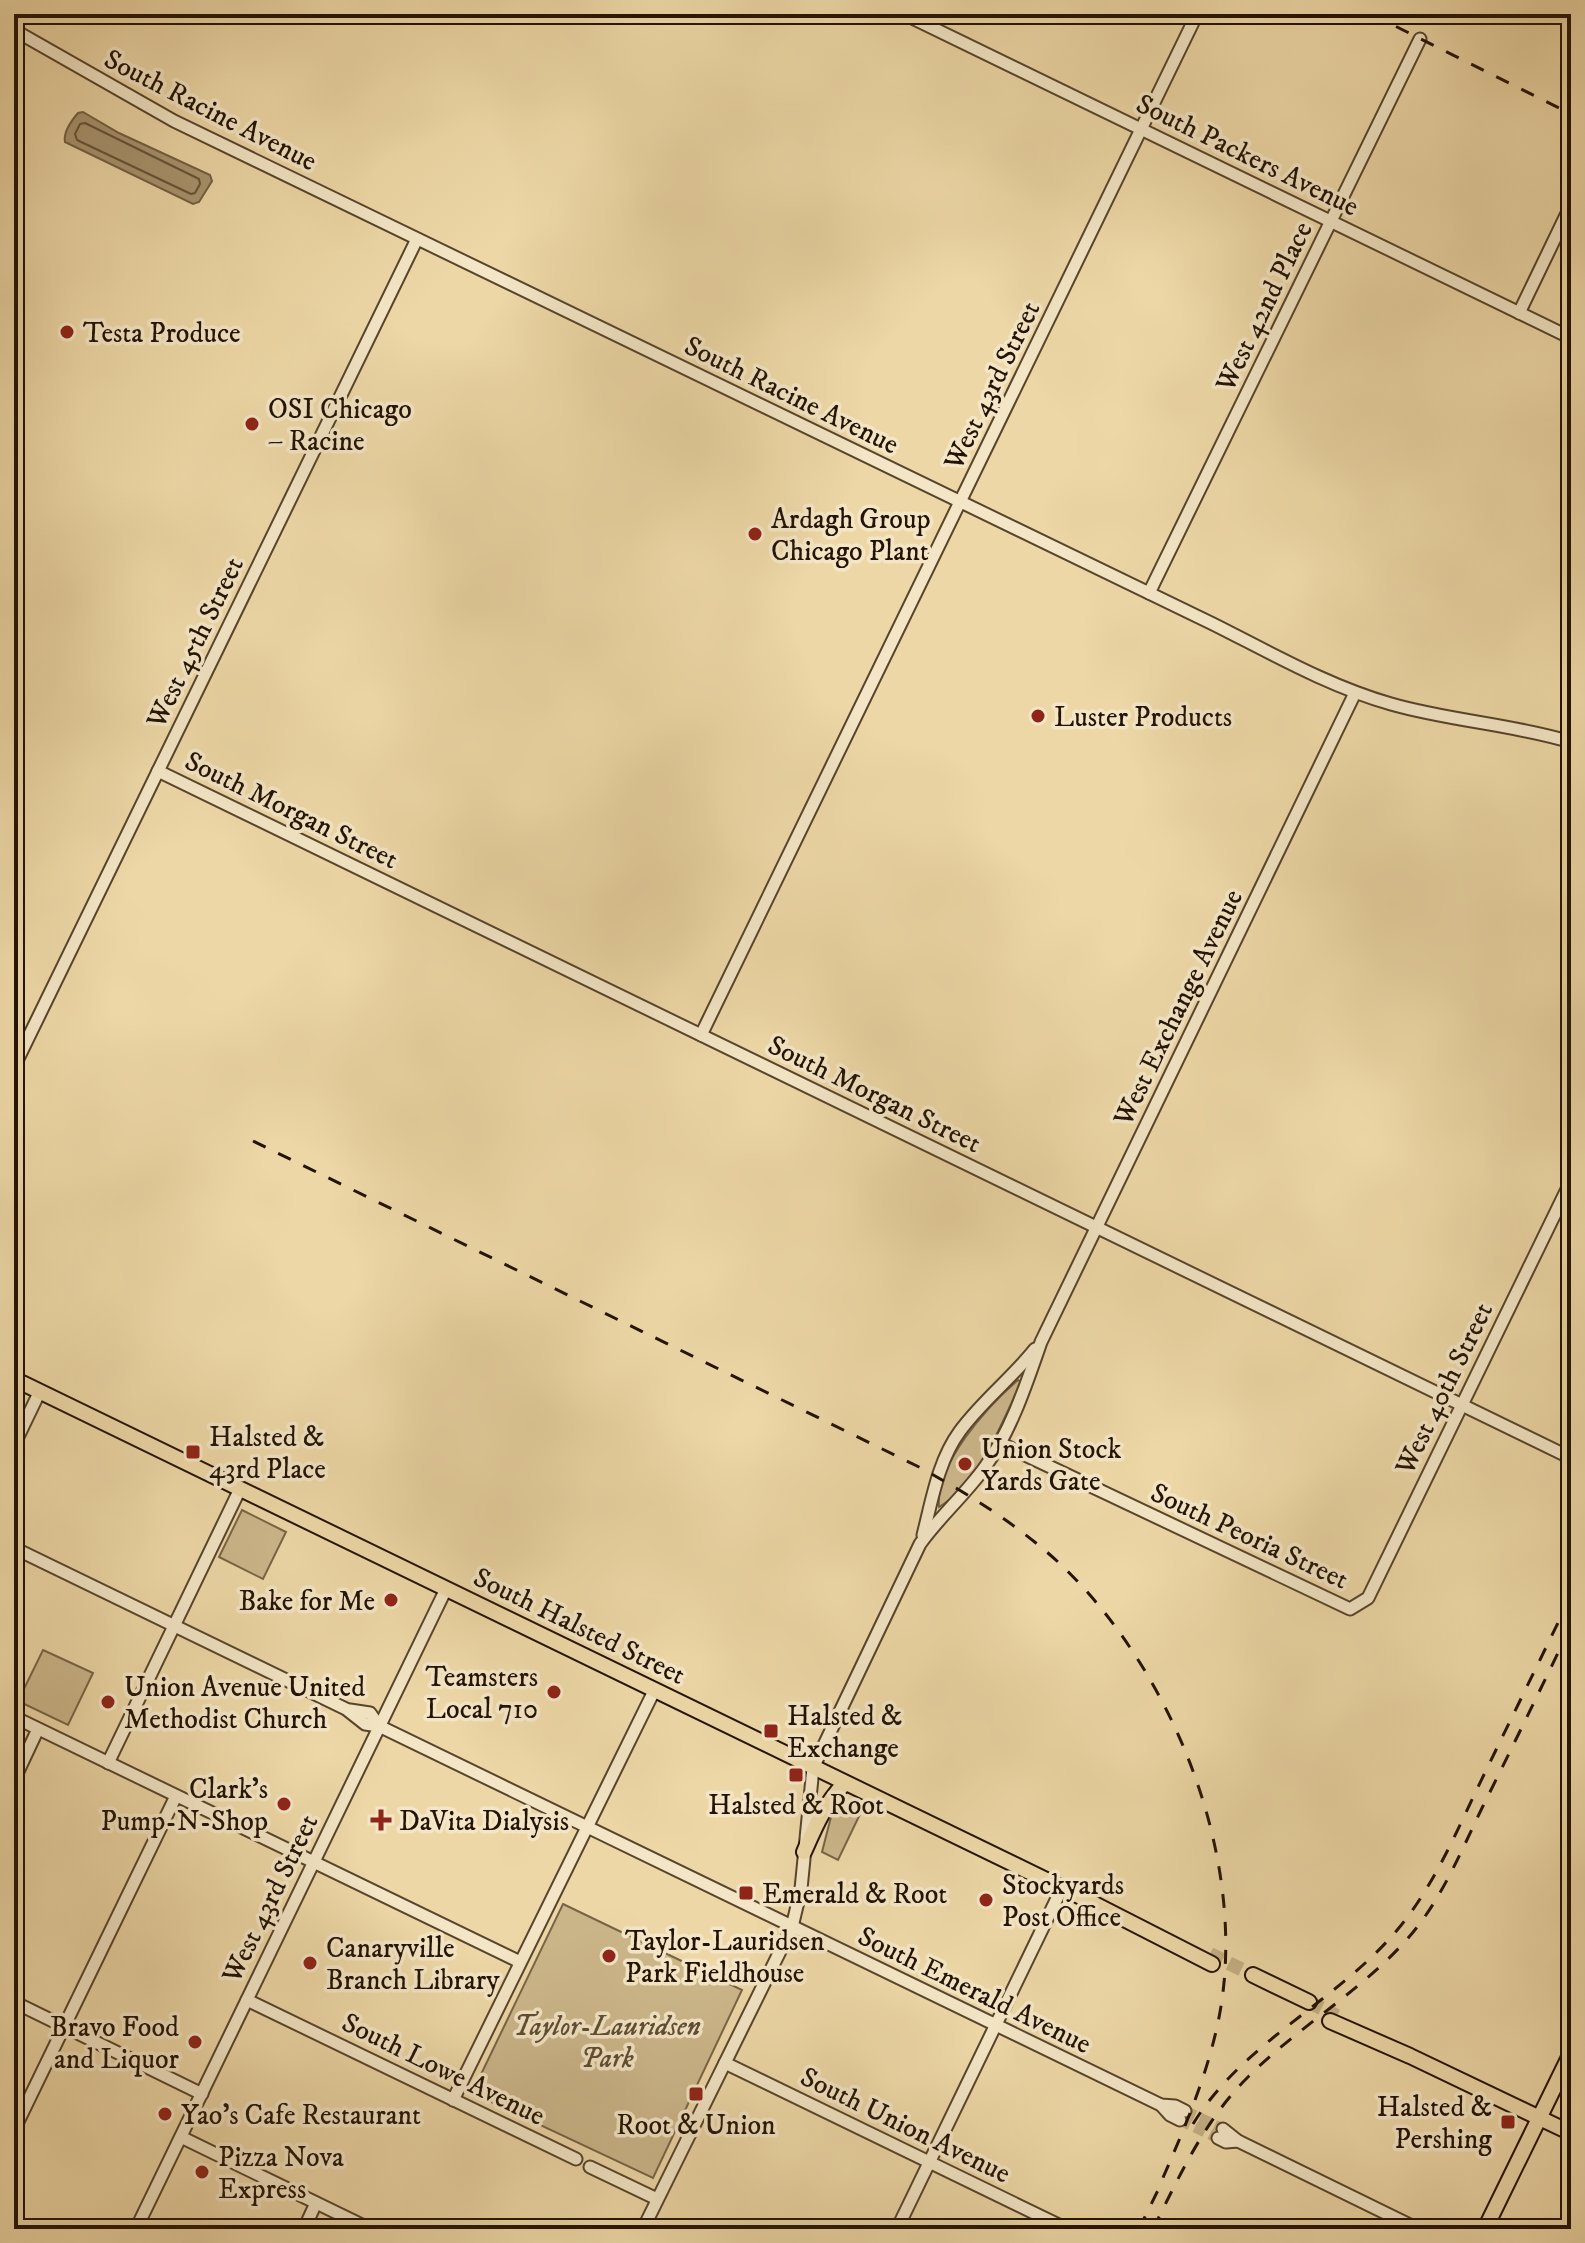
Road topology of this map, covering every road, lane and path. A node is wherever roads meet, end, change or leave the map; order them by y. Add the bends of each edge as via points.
1 (904, 14) edge
2 (1197, 14) edge
3 (14, 30) edge
4 (1420, 39) dead end
5 (1140, 129) junction
6 (1571, 205) edge
7 (1330, 221) junction
8 (417, 239) junction
9 (1519, 313) junction
10 (1571, 338) edge
11 (961, 503) junction
12 (1149, 593) junction
13 (1355, 693) junction
14 (1571, 742) edge
15 (158, 771) junction
16 (701, 1035) junction
17 (14, 1067) edge
18 (1571, 1181) edge
19 (1097, 1226) junction
20 (1041, 1342) junction
21 (14, 1379) edge
22 (40, 1391) junction
23 (1461, 1405) junction
24 (1000, 1443) junction
25 (14, 1445) edge
26 (1571, 1458) edge
27 (240, 1489) junction
28 (920, 1544) junction
29 (14, 1548) edge
30 (446, 1589) junction
31 (1350, 1609) joint
32 (174, 1626) junction
33 (655, 1689) junction
34 (14, 1717) edge
35 (379, 1726) junction
36 (38, 1729) junction
37 (108, 1763) junction
38 (813, 1768) junction
39 (14, 1780) edge
40 (845, 1783) junction
41 (176, 1796) junction
42 (587, 1827) junction
43 (804, 1852) junction
44 (313, 1863) junction
45 (1062, 1888) junction
46 (792, 1927) junction
47 (1211, 1959) tunnel mouth
48 (520, 1962) junction
49 (1253, 1980) tunnel mouth
50 (247, 2000) junction
51 (14, 2002) edge
52 (1306, 2005) tunnel mouth
53 (1333, 2019) tunnel mouth
54 (995, 2025) junction
55 (64, 2026) junction
56 (1571, 2053) edge
57 (725, 2063) junction
58 (202, 2094) junction
59 (453, 2100) junction
60 (1182, 2115) tunnel mouth
61 (1540, 2118) junction
62 (14, 2130) edge
63 (1220, 2133) tunnel mouth
64 (1571, 2133) edge
65 (181, 2137) junction
66 (576, 2159) dead end
67 (929, 2162) junction
68 (590, 2167) dead end
69 (657, 2199) junction
70 (316, 2203) junction
71 (136, 2229) edge
72 (304, 2229) edge
73 (370, 2229) edge
74 (643, 2229) edge
75 (897, 2229) edge
76 (1067, 2229) edge
77 (1418, 2229) edge
78 (1485, 2229) edge

1 - 5 street, South Packers Avenue
2 - 5 street, West 43rd Street
3 - 8 street, South Racine Avenue via 174,121
4 - 7 street, West 42nd Place
5 - 7 street, South Packers Avenue
5 - 11 street, West 43rd Street
6 - 9 street
7 - 9 street, South Packers Avenue
7 - 12 street, West 42nd Place
8 - 11 street, South Racine Avenue
8 - 15 street, West 45th Street
9 - 10 street, South Packers Avenue
11 - 12 street, South Racine Avenue
11 - 16 street, West 43rd Street
12 - 13 street, South Racine Avenue
13 - 14 street, South Racine Avenue
13 - 19 street, West Exchange Avenue
15 - 16 street, South Morgan Street
15 - 17 street, West 45th Street
16 - 19 street, South Morgan Street
18 - 23 street, West 40th Street
19 - 20 street, West Exchange Avenue
19 - 23 street, South Morgan Street
20 - 24 street, West Exchange Avenue
20 - 28 street, West Exchange Avenue via 959,1433 938,1477
21 - 22 main road, South Halsted Street
22 - 25 street
22 - 27 main road, South Halsted Street
23 - 26 street, South Morgan Street
23 - 31 street, West 40th Street via 1368,1598
24 - 28 street, West Exchange Avenue
24 - 31 street, South Peoria Street
27 - 30 main road, South Halsted Street
27 - 32 street
28 - 38 street, West Exchange Avenue
29 - 32 street, South Emerald Avenue
30 - 33 main road, South Halsted Street
30 - 35 street, West 43rd Street
32 - 35 street, South Emerald Avenue via 346,1709 370,1713
32 - 37 street
33 - 38 main road, South Halsted Street
33 - 42 street
34 - 36 street
35 - 42 street, South Emerald Avenue
35 - 44 street, West 43rd Street
36 - 37 street
36 - 39 street
37 - 41 street
38 - 40 main road, South Halsted Street
38 - 43 street, West Exchange Avenue
40 - 43 main road via 822,1811
40 - 45 main road, South Halsted Street
41 - 44 street
41 - 55 street
42 - 46 street, South Emerald Avenue
42 - 48 street
43 - 46 street, West Exchange Avenue
44 - 48 street
44 - 50 street, West 43rd Street
45 - 47 main road, South Halsted Street via 1154,1927
45 - 54 street
46 - 54 street, South Emerald Avenue
46 - 57 street, West Exchange Avenue
48 - 59 street
49 - 52 main road
50 - 58 street, West 43rd Street
50 - 59 street, South Lowe Avenue
51 - 55 street
53 - 61 main road
54 - 60 street, South Emerald Avenue via 1161,2105 1170,2115
54 - 67 street
55 - 58 street
55 - 62 street
56 - 61 main road
57 - 67 street, South Union Avenue
57 - 69 street, West Exchange Avenue
58 - 65 street, West 43rd Street
59 - 66 street, South Lowe Avenue
61 - 64 main road
61 - 78 main road
63 - 77 street via 1226,2142 1238,2141
65 - 70 street
65 - 71 street, West 43rd Street
67 - 75 street
67 - 76 street, South Union Avenue
68 - 69 street
69 - 74 street, West Exchange Avenue
70 - 72 street
70 - 73 street

